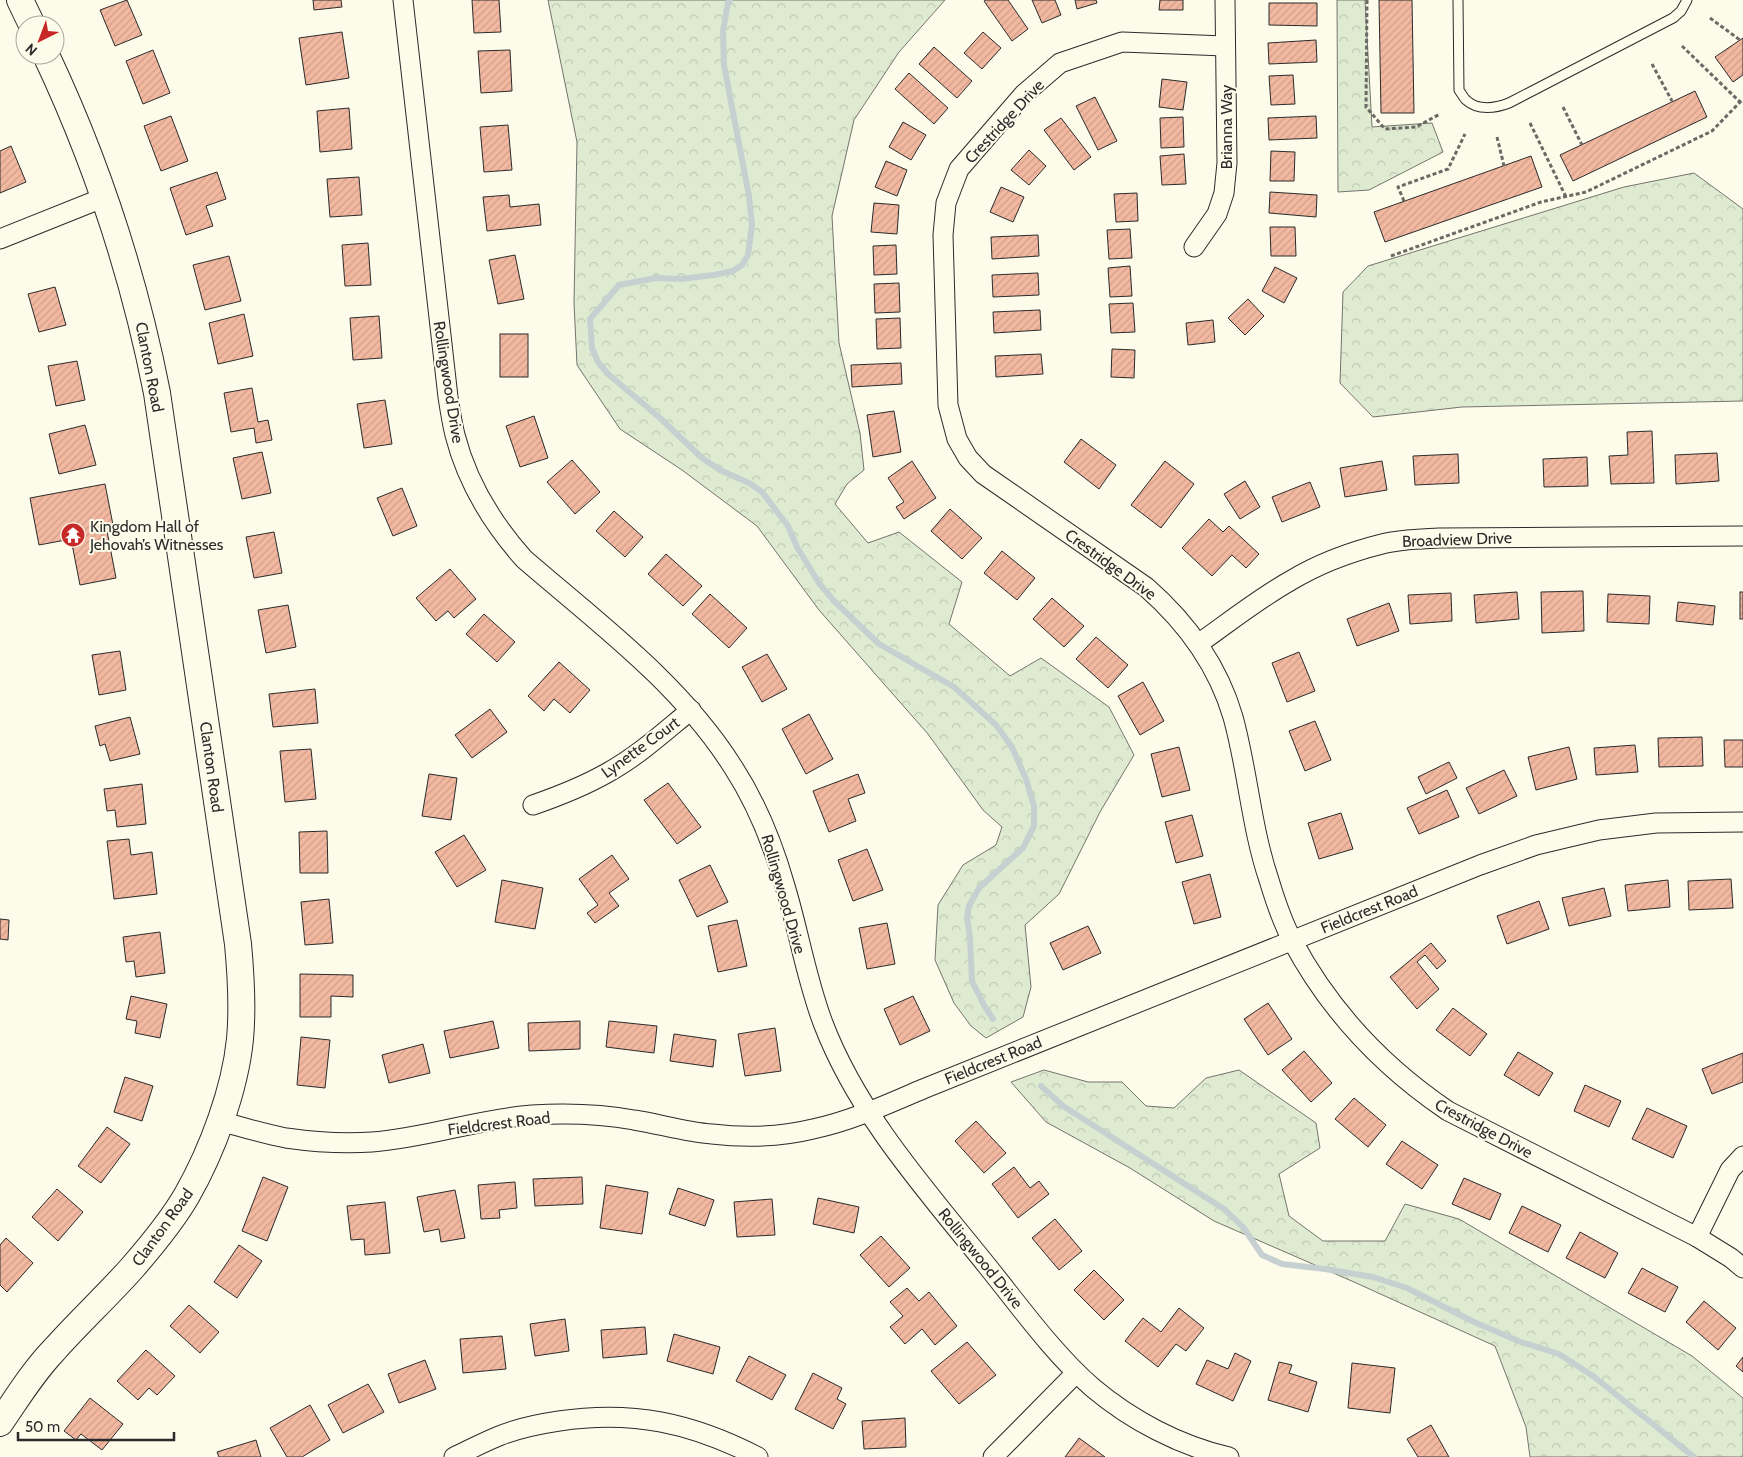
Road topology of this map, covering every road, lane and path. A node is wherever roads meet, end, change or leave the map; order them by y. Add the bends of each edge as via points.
1 (20, 0) edge
2 (403, 0) edge
3 (1225, 0) edge
4 (1367, 0) edge
5 (1458, 0) edge
6 (1687, 0) edge
7 (27, 15) edge
8 (1710, 18) dead end
9 (1740, 40) dead end
10 (1226, 46) junction
11 (1682, 46) dead end
12 (1652, 64) dead end
13 (50, 65) edge
14 (1672, 101) dead end
15 (1742, 101) edge
16 (1563, 107) dead end
17 (1440, 114) dead end
18 (1530, 123) dead end
19 (1465, 134) dead end
20 (1497, 137) dead end
21 (1582, 144) dead end
22 (1504, 166) dead end
23 (105, 197) junction
24 (1566, 197) junction
25 (1404, 201) dead end
26 (0, 239) edge
27 (1194, 247) dead end
28 (1391, 256) dead end
29 (1743, 536) edge
30 (1198, 644) junction
31 (691, 710) junction
32 (533, 805) dead end
33 (1743, 822) edge
34 (1292, 940) junction
35 (868, 1111) junction
36 (220, 1121) junction
37 (1743, 1156) edge
38 (1697, 1237) junction
39 (1743, 1268) edge
40 (1076, 1372) junction
41 (0, 1423) edge
42 (454, 1457) edge
43 (758, 1457) edge
44 (993, 1457) edge
45 (1229, 1457) edge

1 - 7 main road
2 - 31 street, Rollingwood Drive via 448,397 461,455 476,492 524,559 655,673
3 - 10 street, Brianna Way
4 - 17 path via 1366,107 1386,130 1416,127
5 - 6 lane via 1459,90 1467,101 1496,108 1673,18
8 - 9 path
10 - 27 street, Brianna Way via 1227,162 1224,193 1217,214
10 - 30 street, Crestridge Drive via 1122,42 1060,63 1024,94 960,169 946,203 943,235 948,405 957,439 968,458 983,474 1146,587
11 - 15 path
12 - 14 path
13 - 23 main road, Clanton Road
15 - 24 path via 1712,131 1586,192
16 - 21 path
18 - 24 path
19 - 25 path via 1448,169 1398,187
20 - 22 path
23 - 26 street
23 - 36 main road, Clanton Road via 148,345 238,944 242,996 240,1040 231,1087
24 - 28 path via 1541,202
29 - 30 street, Broadview Drive via 1439,538 1383,543 1344,555 1288,581
30 - 34 street, Crestridge Drive via 1233,718 1268,878
31 - 32 street, Lynette Court via 608,773 571,792
31 - 35 street, Rollingwood Drive via 734,769 763,822 786,888 804,964 823,1024
33 - 34 street, Fieldcrest Road via 1656,823 1599,830 1536,845
34 - 35 street, Fieldcrest Road
34 - 38 street, Crestridge Drive via 1328,996 1358,1034 1421,1092 1448,1111
35 - 36 street, Fieldcrest Road via 814,1129 757,1136 712,1134 586,1115 532,1115 374,1142 329,1143 285,1138
35 - 40 street, Rollingwood Drive via 930,1195 1046,1340
36 - 41 main road, Clanton Road via 186,1197 165,1227 132,1268 52,1351
37 - 38 street via 1730,1170
38 - 39 street, Crestridge Drive
40 - 44 street
40 - 45 street, Rollingwood Drive via 1132,1417 1194,1446
42 - 43 street via 500,1435 543,1423 588,1417 674,1424 730,1443

